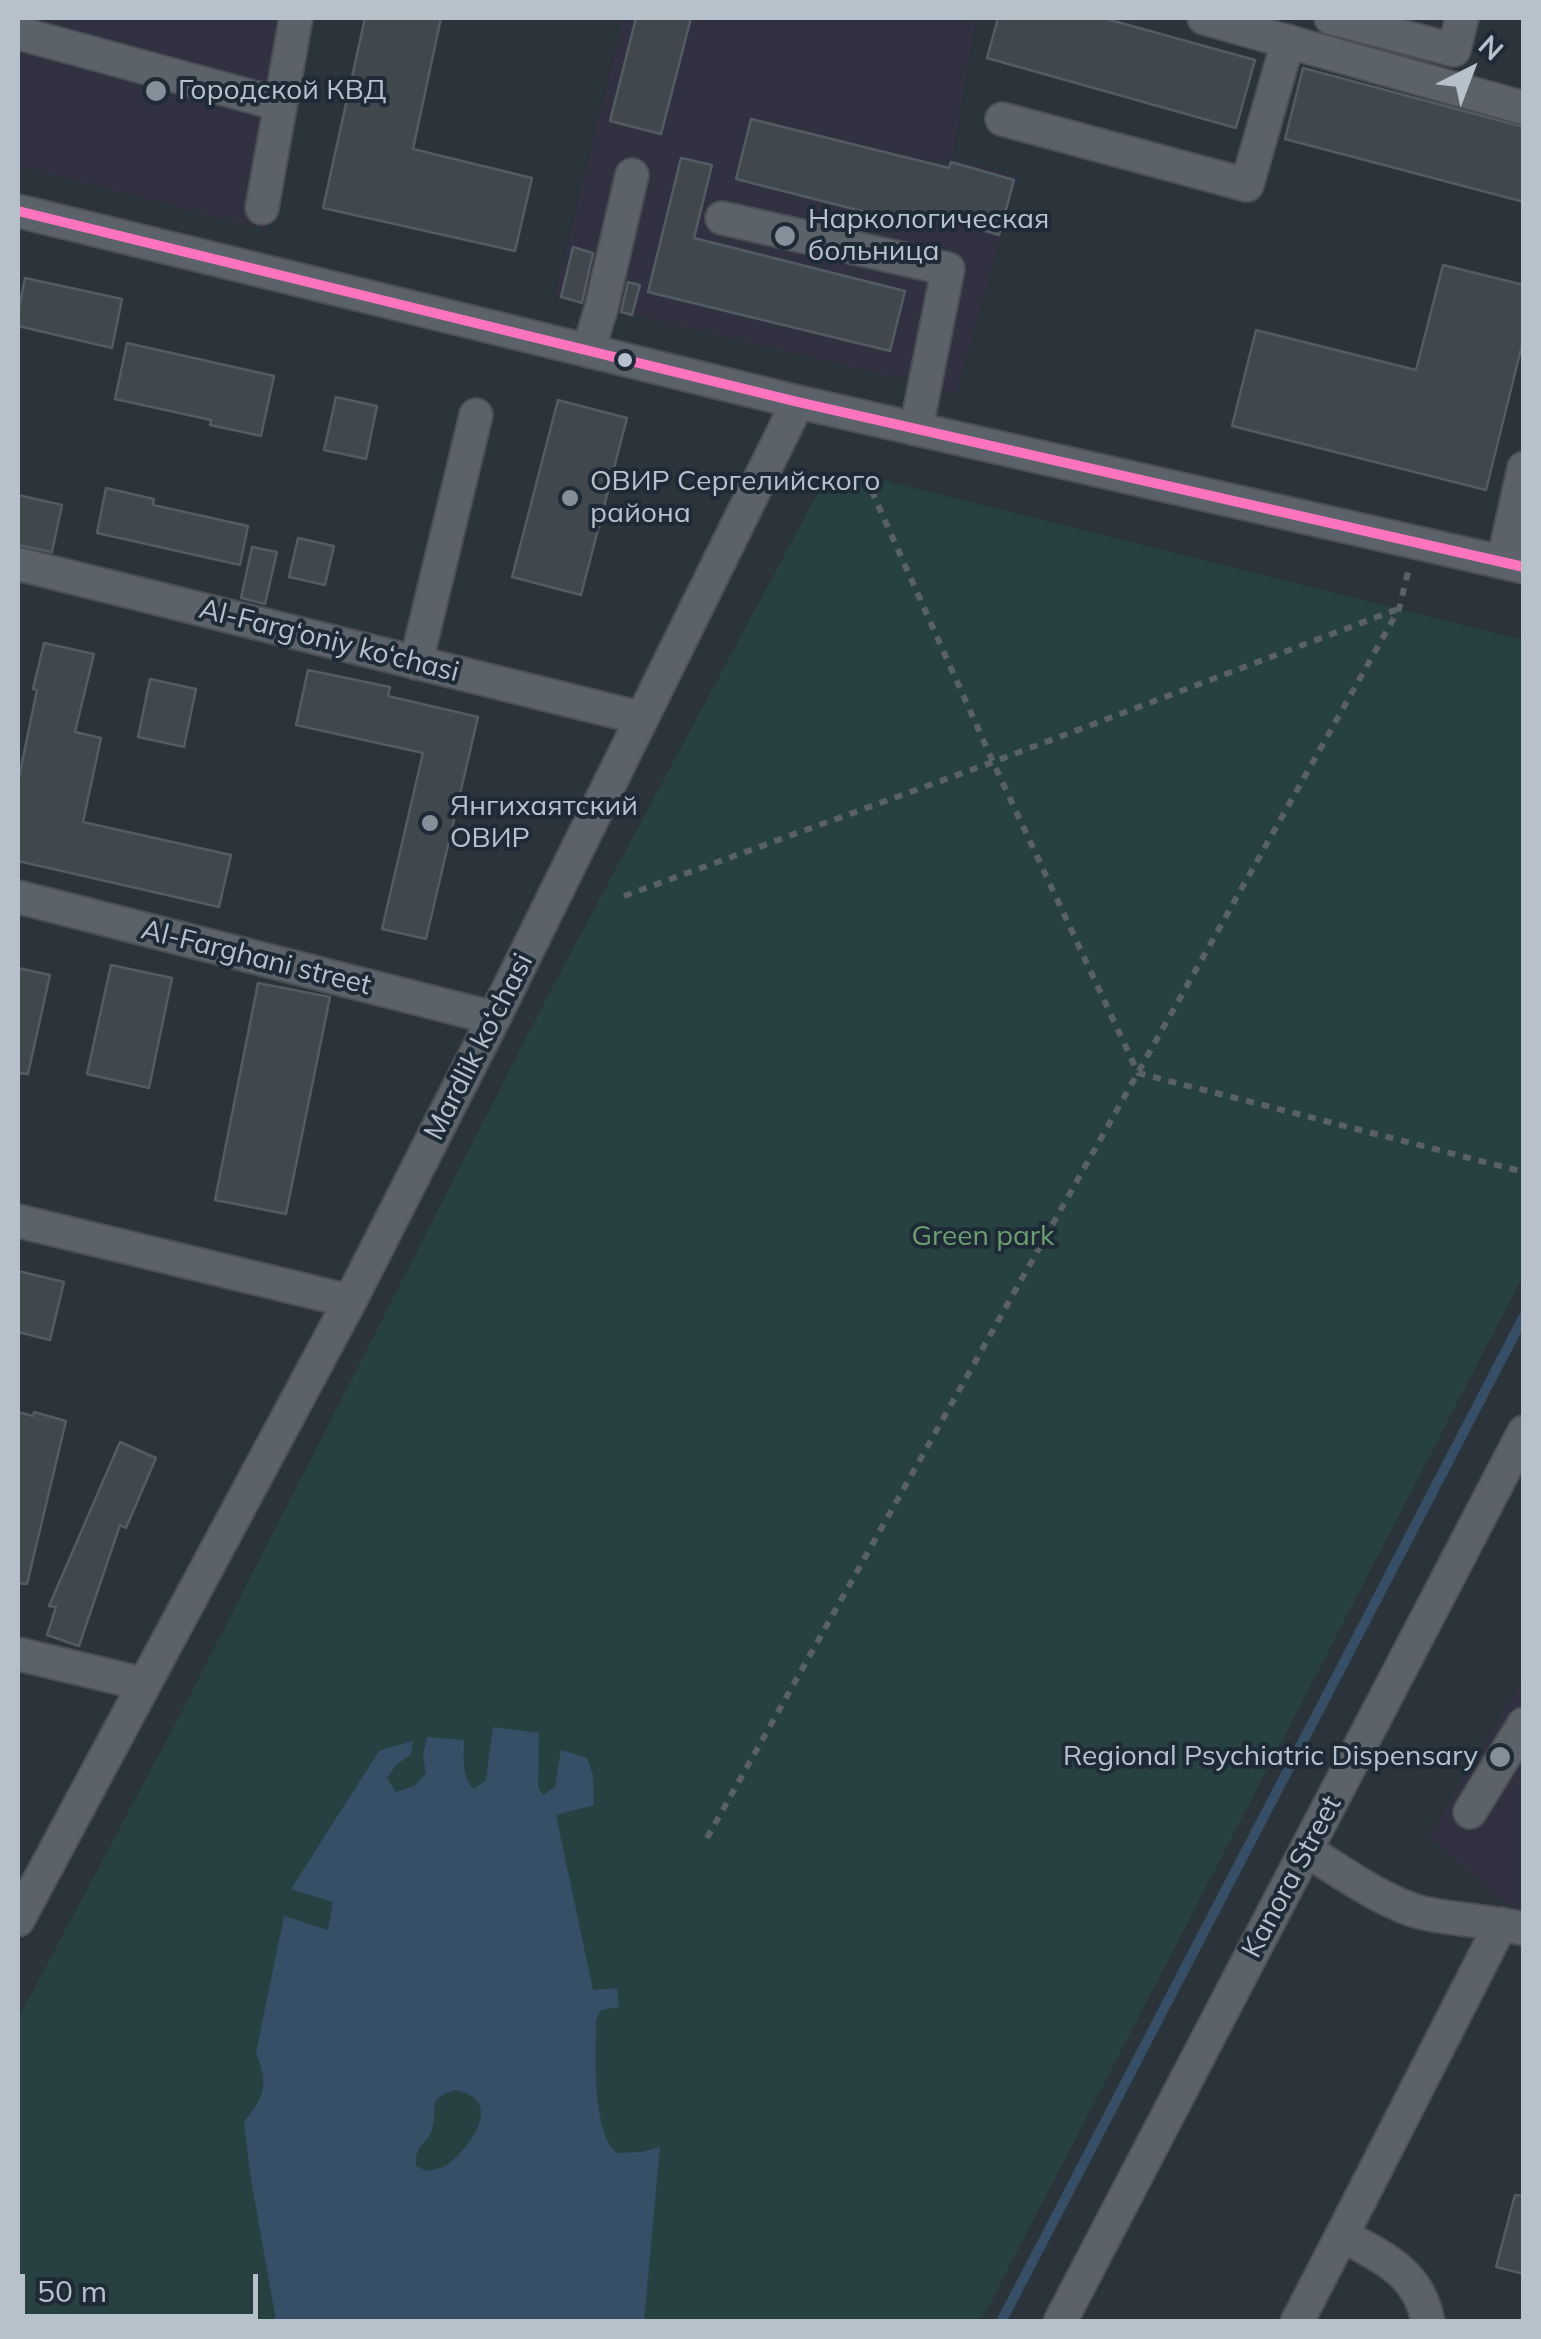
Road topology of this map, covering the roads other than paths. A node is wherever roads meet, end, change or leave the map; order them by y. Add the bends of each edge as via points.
1 (296, 18) edge
2 (1204, 18) edge
3 (1331, 18) edge
4 (1462, 18) edge
5 (18, 34) edge
6 (1306, 35) edge
7 (279, 104) junction
8 (1524, 108) edge
9 (1002, 119) dead end
10 (632, 175) dead end
11 (262, 208) dead end
12 (18, 211) edge
13 (722, 218) dead end
14 (588, 351) junction
15 (798, 402) junction
16 (476, 415) dead end
17 (916, 428) junction
18 (1524, 468) edge
19 (18, 564) edge
20 (1513, 565) edge
21 (416, 662) junction
22 (641, 718) junction
23 (18, 897) edge
24 (494, 1018) junction
25 (18, 1221) edge
26 (350, 1302) junction
27 (1524, 1432) edge
28 (18, 1654) edge
29 (144, 1684) junction
30 (1524, 1724) edge
31 (1470, 1812) dead end
32 (1306, 1850) junction
33 (18, 1920) edge
34 (1512, 1926) edge
35 (1342, 2235) junction
36 (1060, 2322) edge
37 (1297, 2322) edge
38 (1428, 2322) edge

1 - 7 street
2 - 6 street
3 - 4 street via 1454,50
5 - 7 street
6 - 8 street
6 - 9 street via 1246,185
7 - 11 street
10 - 14 street
12 - 14 street
13 - 17 street via 948,268
14 - 15 street
15 - 17 street
15 - 22 street, Mardlik ko‘chasi
16 - 21 street
17 - 20 street
18 - 20 street
19 - 21 street, Al-Farg‘oniy ko‘chasi
21 - 22 street, Al-Farg‘oniy ko‘chasi
22 - 24 street, Mardlik ko‘chasi
23 - 24 street, Al-Farghani street
24 - 26 street, Mardlik ko‘chasi
25 - 26 street
26 - 29 street, Mardlik ko‘chasi
27 - 32 street, Kanora Street
28 - 29 street
29 - 33 street, Mardlik ko‘chasi
30 - 31 street
32 - 34 street via 1420,1912
32 - 36 street, Kanora Street
34 - 35 street
35 - 37 street
35 - 38 street via 1403,2272 1420,2293

